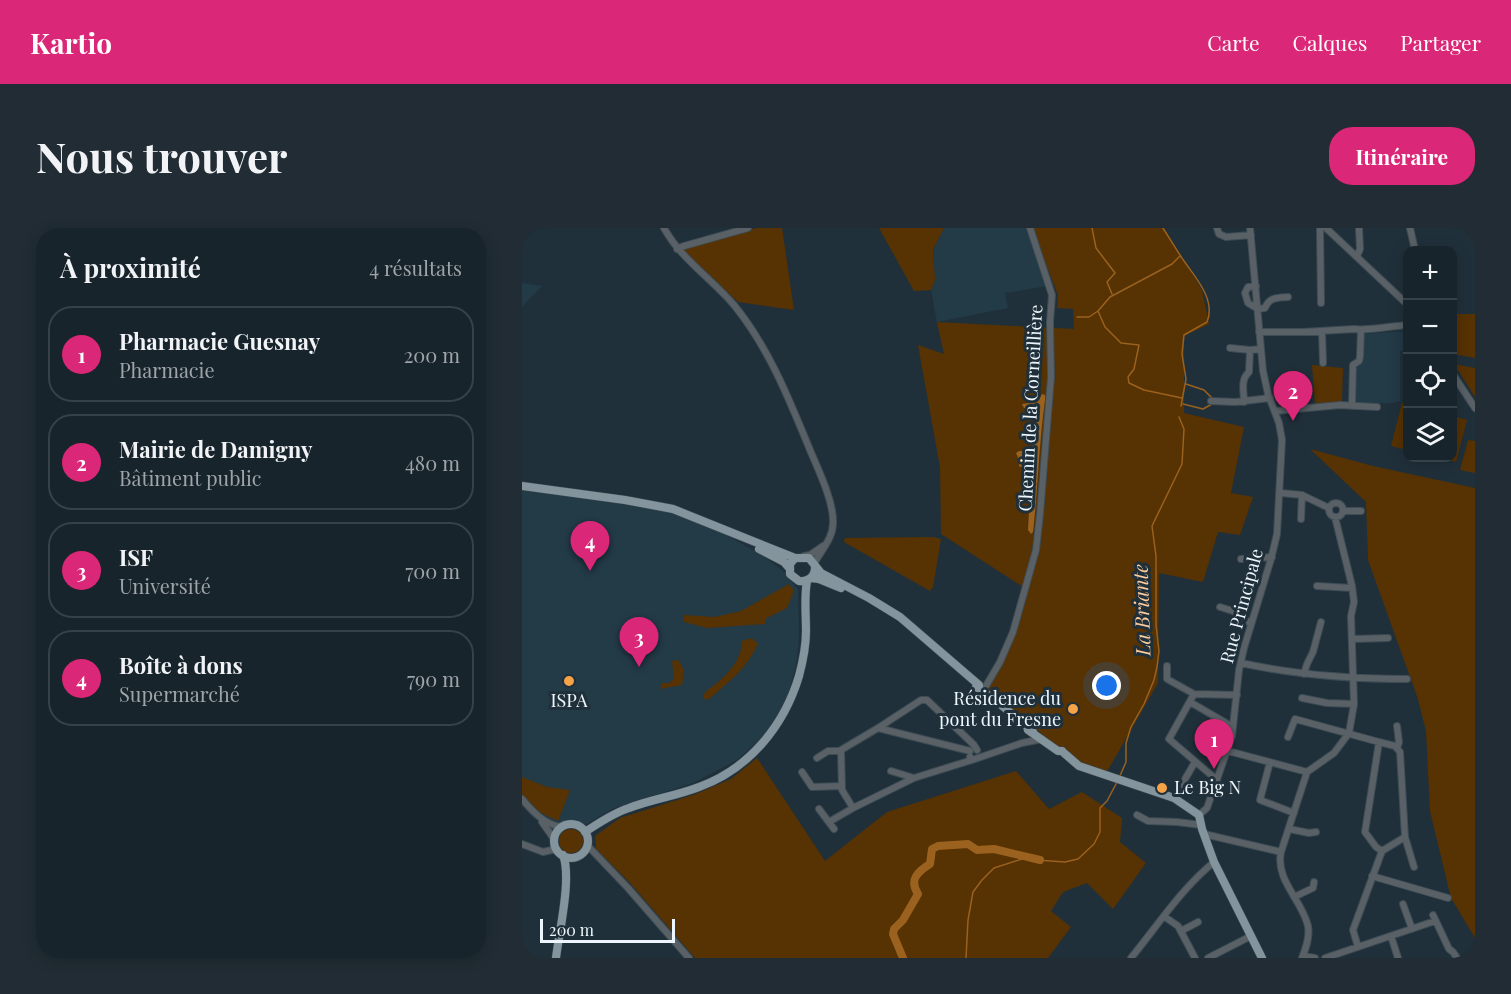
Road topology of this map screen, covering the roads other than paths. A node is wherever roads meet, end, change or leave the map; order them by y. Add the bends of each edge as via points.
1 (664, 228) edge
2 (748, 228) edge
3 (1030, 228) edge
4 (1217, 228) edge
5 (1320, 228) edge
6 (1326, 228) edge
7 (1359, 228) edge
8 (1410, 228) edge
9 (1250, 232) edge
10 (1414, 246) edge
11 (677, 249) junction
12 (1357, 256) junction
13 (1256, 286) junction
14 (1288, 297) dead end
15 (1403, 301) edge
16 (1321, 303) dead end
17 (1258, 309) junction
18 (1403, 325) edge
19 (1361, 330) junction
20 (1322, 331) junction
21 (1259, 332) junction
22 (1230, 348) dead end
23 (1261, 349) junction
24 (1250, 350) junction
25 (1323, 363) dead end
26 (1457, 381) edge
27 (1270, 398) junction
28 (1214, 401) dead end
29 (1244, 402) junction
30 (1352, 406) junction
31 (1377, 407) dead end
32 (1475, 408) edge
33 (1275, 411) junction
34 (522, 486) edge
35 (1281, 493) junction
36 (1302, 495) junction
37 (1329, 508) junction
38 (1343, 511) junction
39 (1361, 511) dead end
40 (1335, 517) junction
41 (1301, 519) dead end
42 (718, 527) junction
43 (828, 541) junction
44 (799, 557) junction
45 (1272, 557) junction
46 (1241, 559) dead end
47 (814, 565) junction
48 (789, 569) junction
49 (806, 580) junction
50 (1317, 586) dead end
51 (1352, 588) junction
52 (880, 605) junction
53 (1220, 607) dead end
54 (1321, 622) dead end
55 (1251, 624) junction
56 (1388, 638) dead end
57 (1352, 639) junction
58 (1241, 663) junction
59 (1167, 666) dead end
60 (1304, 674) junction
61 (1354, 679) junction
62 (1407, 679) dead end
63 (983, 690) junction
64 (1194, 694) junction
65 (1237, 695) junction
66 (1302, 698) dead end
67 (1190, 702) junction
68 (1354, 704) junction
69 (1397, 726) dead end
70 (1233, 727) junction
71 (878, 728) junction
72 (1030, 731) junction
73 (1349, 734) junction
74 (1288, 737) dead end
75 (1043, 739) junction
76 (1379, 742) junction
77 (1022, 743) junction
78 (1397, 748) junction
79 (841, 751) junction
80 (1228, 751) junction
81 (977, 752) junction
82 (817, 758) dead end
83 (972, 760) junction
84 (1195, 762) junction
85 (1270, 762) junction
86 (891, 771) dead end
87 (802, 772) dead end
88 (1307, 772) junction
89 (914, 778) junction
90 (1217, 780) junction
91 (842, 786) junction
92 (1174, 798) junction
93 (522, 799) edge
94 (853, 808) junction
95 (819, 809) dead end
96 (1294, 813) junction
97 (536, 815) junction
98 (1137, 815) dead end
99 (1199, 815) junction
100 (829, 822) junction
101 (1201, 825) junction
102 (561, 827) junction
103 (1289, 829) junction
104 (834, 830) dead end
105 (585, 832) junction
106 (1316, 832) dead end
107 (1204, 834) junction
108 (1406, 837) junction
109 (554, 839) junction
110 (522, 844) edge
111 (587, 845) junction
112 (1382, 851) junction
113 (560, 852) junction
114 (1281, 852) junction
115 (576, 856) junction
116 (1214, 862) junction
117 (1414, 867) dead end
118 (1372, 876) junction
119 (1314, 882) dead end
120 (565, 889) junction
121 (1294, 897) junction
122 (1448, 898) dead end
123 (1403, 904) dead end
124 (1165, 916) junction
125 (1198, 922) dead end
126 (1412, 929) junction
127 (1181, 931) junction
128 (1251, 936) junction
129 (1391, 936) junction
130 (1358, 947) junction
131 (1302, 957) edge
132 (556, 958) edge
133 (689, 958) edge
134 (1131, 958) edge
135 (1195, 958) edge
136 (1208, 958) edge
137 (1262, 958) edge
138 (1315, 958) edge
139 (1325, 958) edge
140 (1398, 958) edge
141 (1457, 958) edge

1 - 11 street
2 - 11 street
3 - 63 street, Chemin de la Corneillière via 1052,295 1051,377 1040,513 1036,550 1013,632
4 - 9 street via 1223,237
5 - 16 street
6 - 12 street
7 - 12 street
8 - 10 street
9 - 13 street
11 - 43 street via 734,306 780,378 819,471 833,519
12 - 15 street
13 - 17 street
13 - 17 street via 1248,287 1245,293 1248,303
14 - 17 street via 1272,298 1265,308
17 - 21 street
18 - 19 street
19 - 20 street
19 - 30 street via 1360,357 1353,365
20 - 21 street
20 - 25 street
21 - 23 street
22 - 24 street
23 - 24 street
23 - 27 street
24 - 29 street
26 - 32 street
27 - 29 street
27 - 33 street
28 - 29 street
30 - 31 street
30 - 33 street
33 - 35 street, Rue Principale via 1282,433
34 - 42 main road via 653,504
35 - 36 street
35 - 45 street, Rue Principale
36 - 37 street
36 - 41 street
37 - 38 street via 1339,504
37 - 40 street
38 - 39 street
38 - 40 street
40 - 51 street
42 - 44 main road
42 - 48 main road via 784,561
43 - 44 street
43 - 47 street
44 - 47 main road via 808,558
44 - 48 main road
45 - 46 street
45 - 55 street, Rue Principale
47 - 49 main road
47 - 52 main road via 821,573
48 - 49 main road via 791,576
49 - 52 main road via 819,579
49 - 105 main road via 801,661 793,694 778,723 756,751 720,778 621,811
50 - 51 street
51 - 57 street
52 - 63 main road via 921,634
53 - 55 street
54 - 60 street
55 - 58 street, Rue Principale
56 - 57 street
57 - 61 street
58 - 60 street
58 - 65 street, Rue Principale
59 - 64 street via 1167,679
60 - 61 street
61 - 62 street
61 - 68 street
63 - 72 main road
64 - 65 street
64 - 67 street
65 - 70 street, Rue Principale
66 - 68 street
67 - 70 street
67 - 84 street via 1169,739
68 - 73 street
69 - 78 street
70 - 80 street, Rue Principale
71 - 79 street
71 - 81 street
71 - 81 street via 927,700 975,745
72 - 75 main road
72 - 77 street
73 - 74 street via 1295,719
73 - 76 street
73 - 88 street via 1334,753
75 - 77 street
75 - 92 main road via 1080,766
76 - 78 street
76 - 112 street via 1365,832
77 - 81 street
78 - 108 street
79 - 82 street via 828,751
79 - 91 street
80 - 85 street
80 - 90 street, Rue Principale
81 - 83 street
81 - 83 street via 969,757
83 - 89 street
84 - 90 street
84 - 92 street
85 - 88 street
85 - 96 street via 1260,800
86 - 89 street
87 - 91 street via 812,787
88 - 96 street
89 - 94 street
90 - 99 street, Rue Principale via 1207,808
91 - 94 street
92 - 99 main road
93 - 97 street
94 - 100 street
95 - 100 street
96 - 103 street
97 - 102 street
97 - 109 street
98 - 101 street via 1148,821
99 - 101 main road
100 - 104 street
101 - 107 main road
102 - 105 main road via 575,825
102 - 109 main road
103 - 106 street
103 - 114 street
105 - 111 main road
107 - 114 street
107 - 116 main road
108 - 112 street
108 - 117 street
109 - 113 main road
110 - 113 street via 543,852
111 - 115 main road
111 - 133 street
112 - 118 street
113 - 115 main road
113 - 120 main road via 566,867
114 - 121 street via 1280,867
115 - 120 main road
116 - 124 street via 1184,889
116 - 128 main road
118 - 122 street
118 - 130 street via 1353,930
119 - 121 street via 1313,888
120 - 132 main road
121 - 131 street via 1308,926
123 - 126 street
124 - 127 street
124 - 134 street
125 - 127 street
126 - 129 street
126 - 141 street via 1434,918
127 - 135 street
128 - 136 street
128 - 137 main road
129 - 130 street
129 - 140 street
130 - 139 street
131 - 138 street

